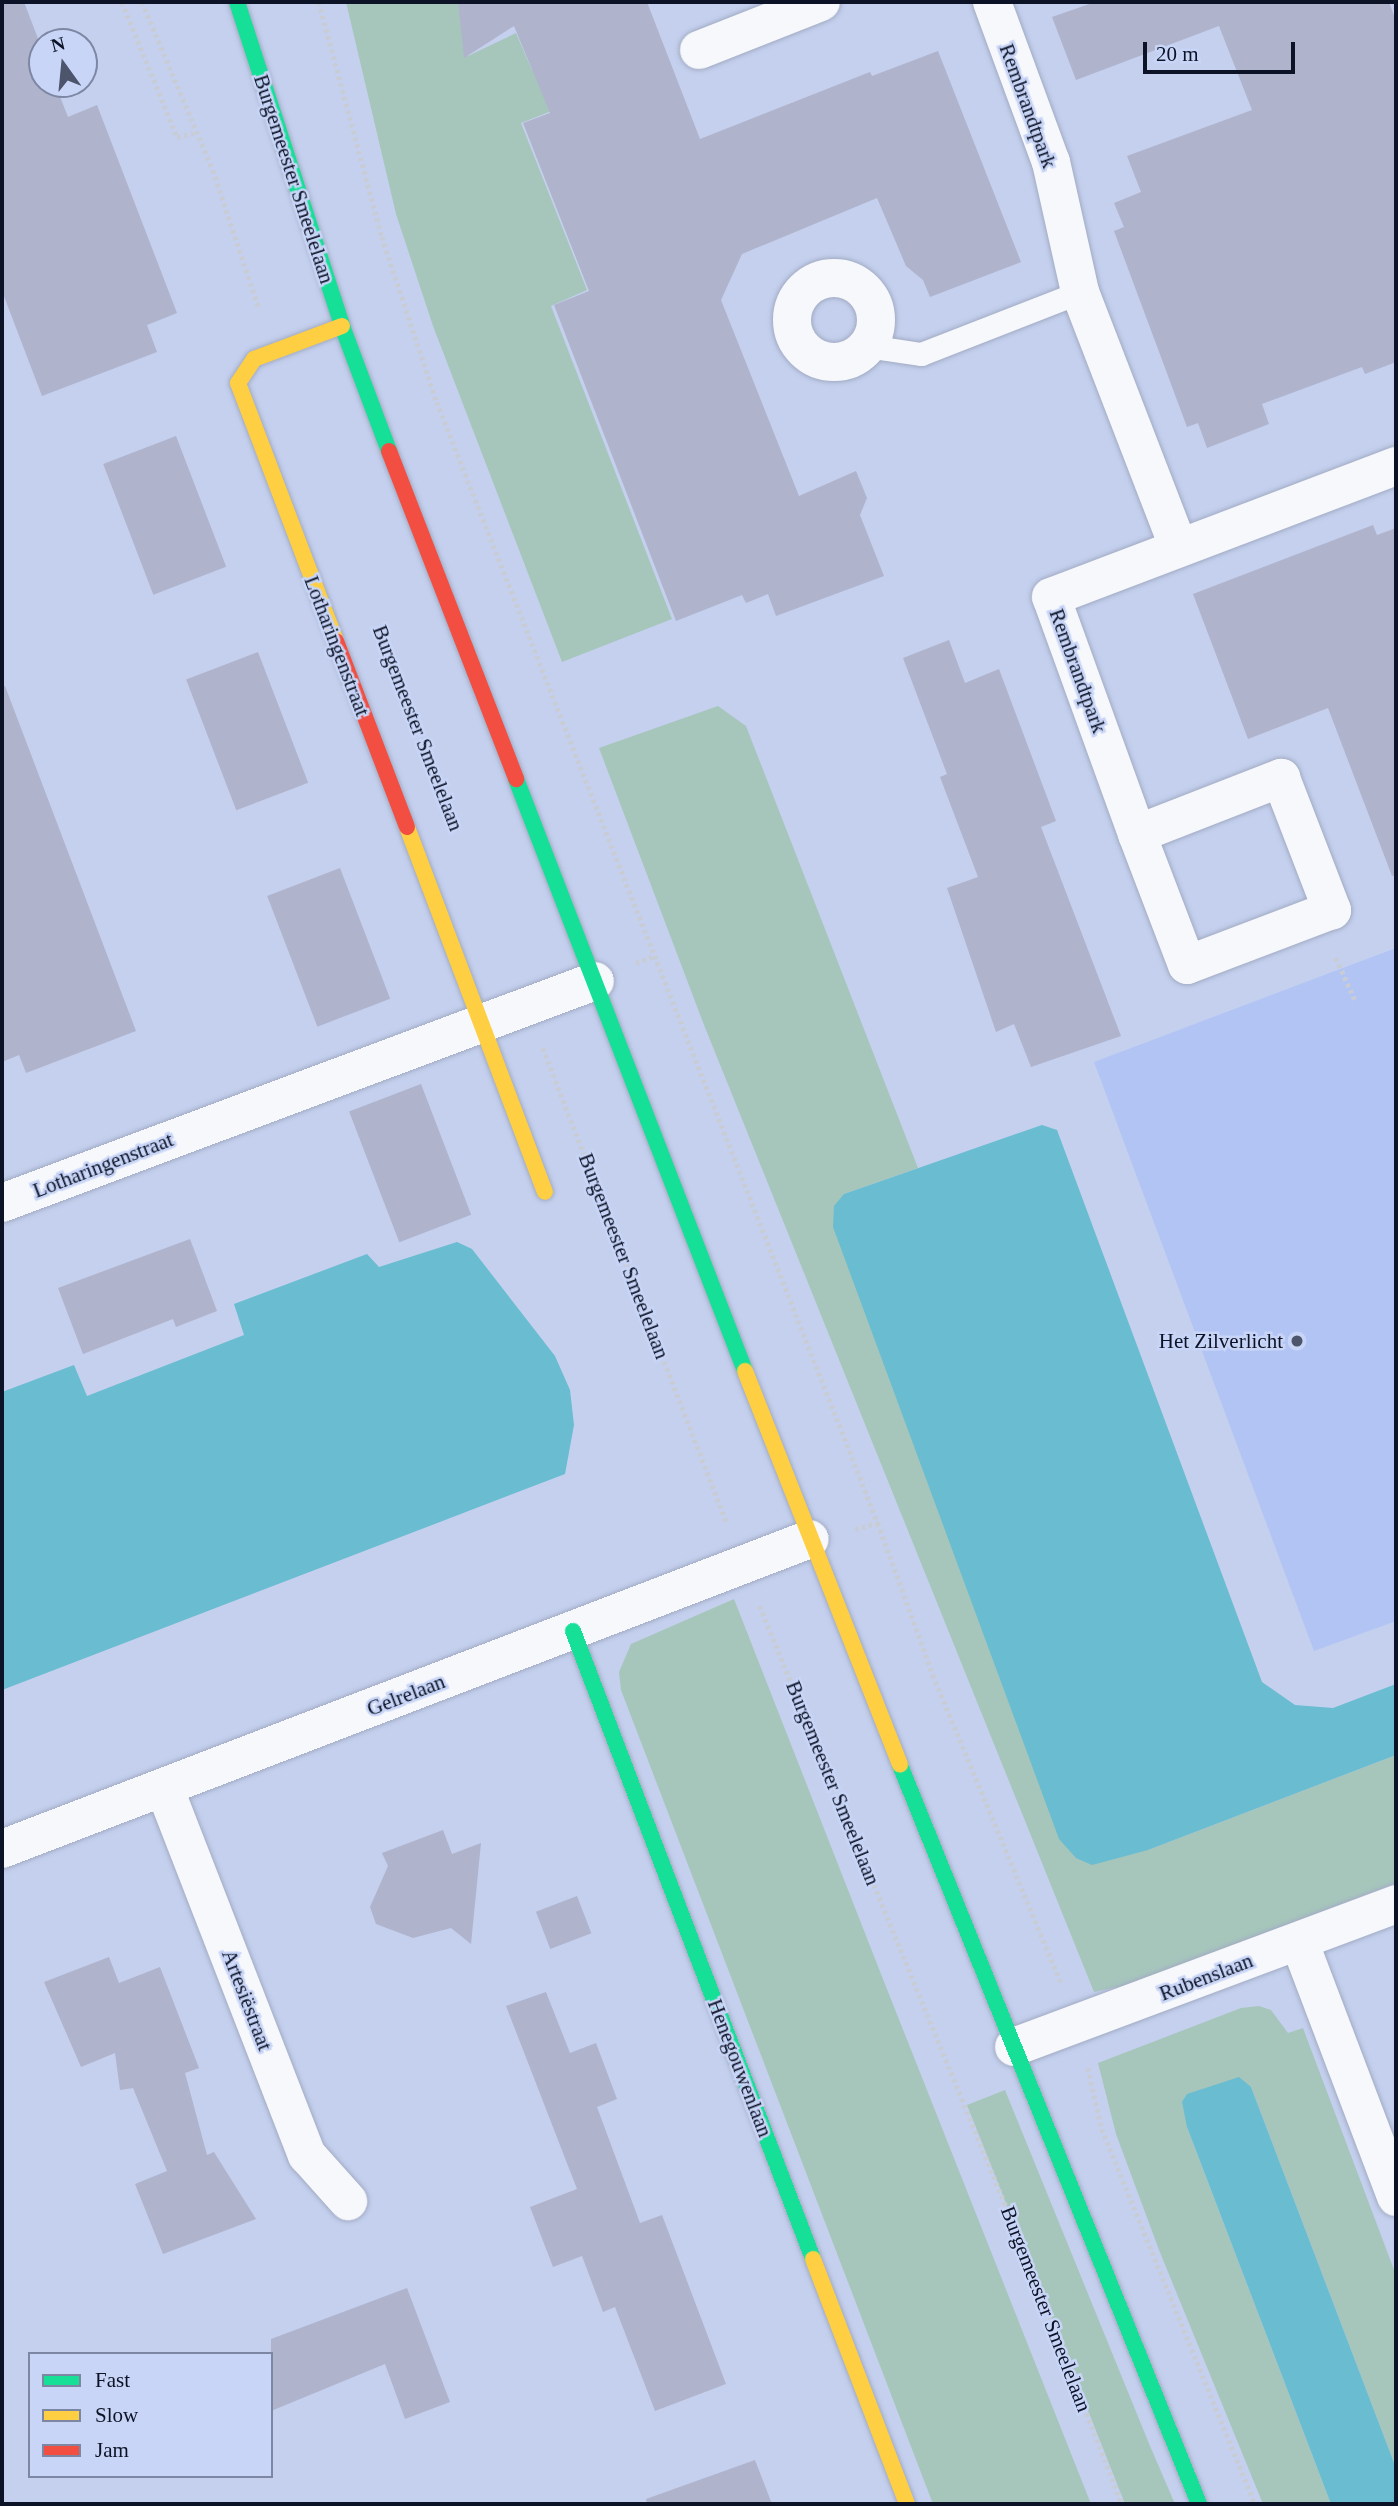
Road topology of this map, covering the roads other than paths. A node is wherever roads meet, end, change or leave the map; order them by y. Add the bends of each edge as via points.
1 (237, 2) edge
2 (821, 2) edge
3 (992, 2) edge
4 (699, 50) dead end
5 (1080, 292) junction
6 (342, 326) junction
7 (867, 346) dead end
8 (1396, 466) edge
9 (1179, 548) junction
10 (1137, 834) junction
11 (594, 981) junction
12 (479, 1023) junction
13 (545, 1192) dead end
14 (2, 1203) edge
15 (810, 1539) junction
16 (573, 1631) junction
17 (164, 1787) junction
18 (2, 1849) edge
19 (1396, 1905) edge
20 (1299, 1941) junction
21 (1014, 2046) junction
22 (1396, 2197) edge
23 (348, 2202) dead end
24 (907, 2504) edge
25 (1199, 2504) edge

1 - 6 street, Burgemeester Smeelelaan
2 - 4 street
3 - 5 street, Rembrandtpark via 1051,162
5 - 7 lane via 921,354
5 - 9 street, Rembrandtpark
6 - 11 street, Burgemeester Smeelelaan
6 - 12 street, Lotharingenstraat via 254,359 238,383
8 - 9 street, Rembrandtpark
9 - 10 street, Rembrandtpark via 1051,597
10 - 10 street, Rembrandtpark via 1187,965 1332,911 1281,778
11 - 12 street, Lotharingenstraat
11 - 15 street, Burgemeester Smeelelaan
12 - 13 street, Lotharingenstraat
12 - 14 street, Lotharingenstraat
15 - 16 street, Gelrelaan
15 - 21 street, Burgemeester Smeelelaan
16 - 17 street, Gelrelaan
16 - 24 street, Henegouwenlaan
17 - 18 street, Gelrelaan
17 - 23 street, Artesiëstraat via 307,2155
19 - 20 street, Rubenslaan
20 - 21 street, Rubenslaan
20 - 22 street
21 - 25 street, Burgemeester Smeelelaan

